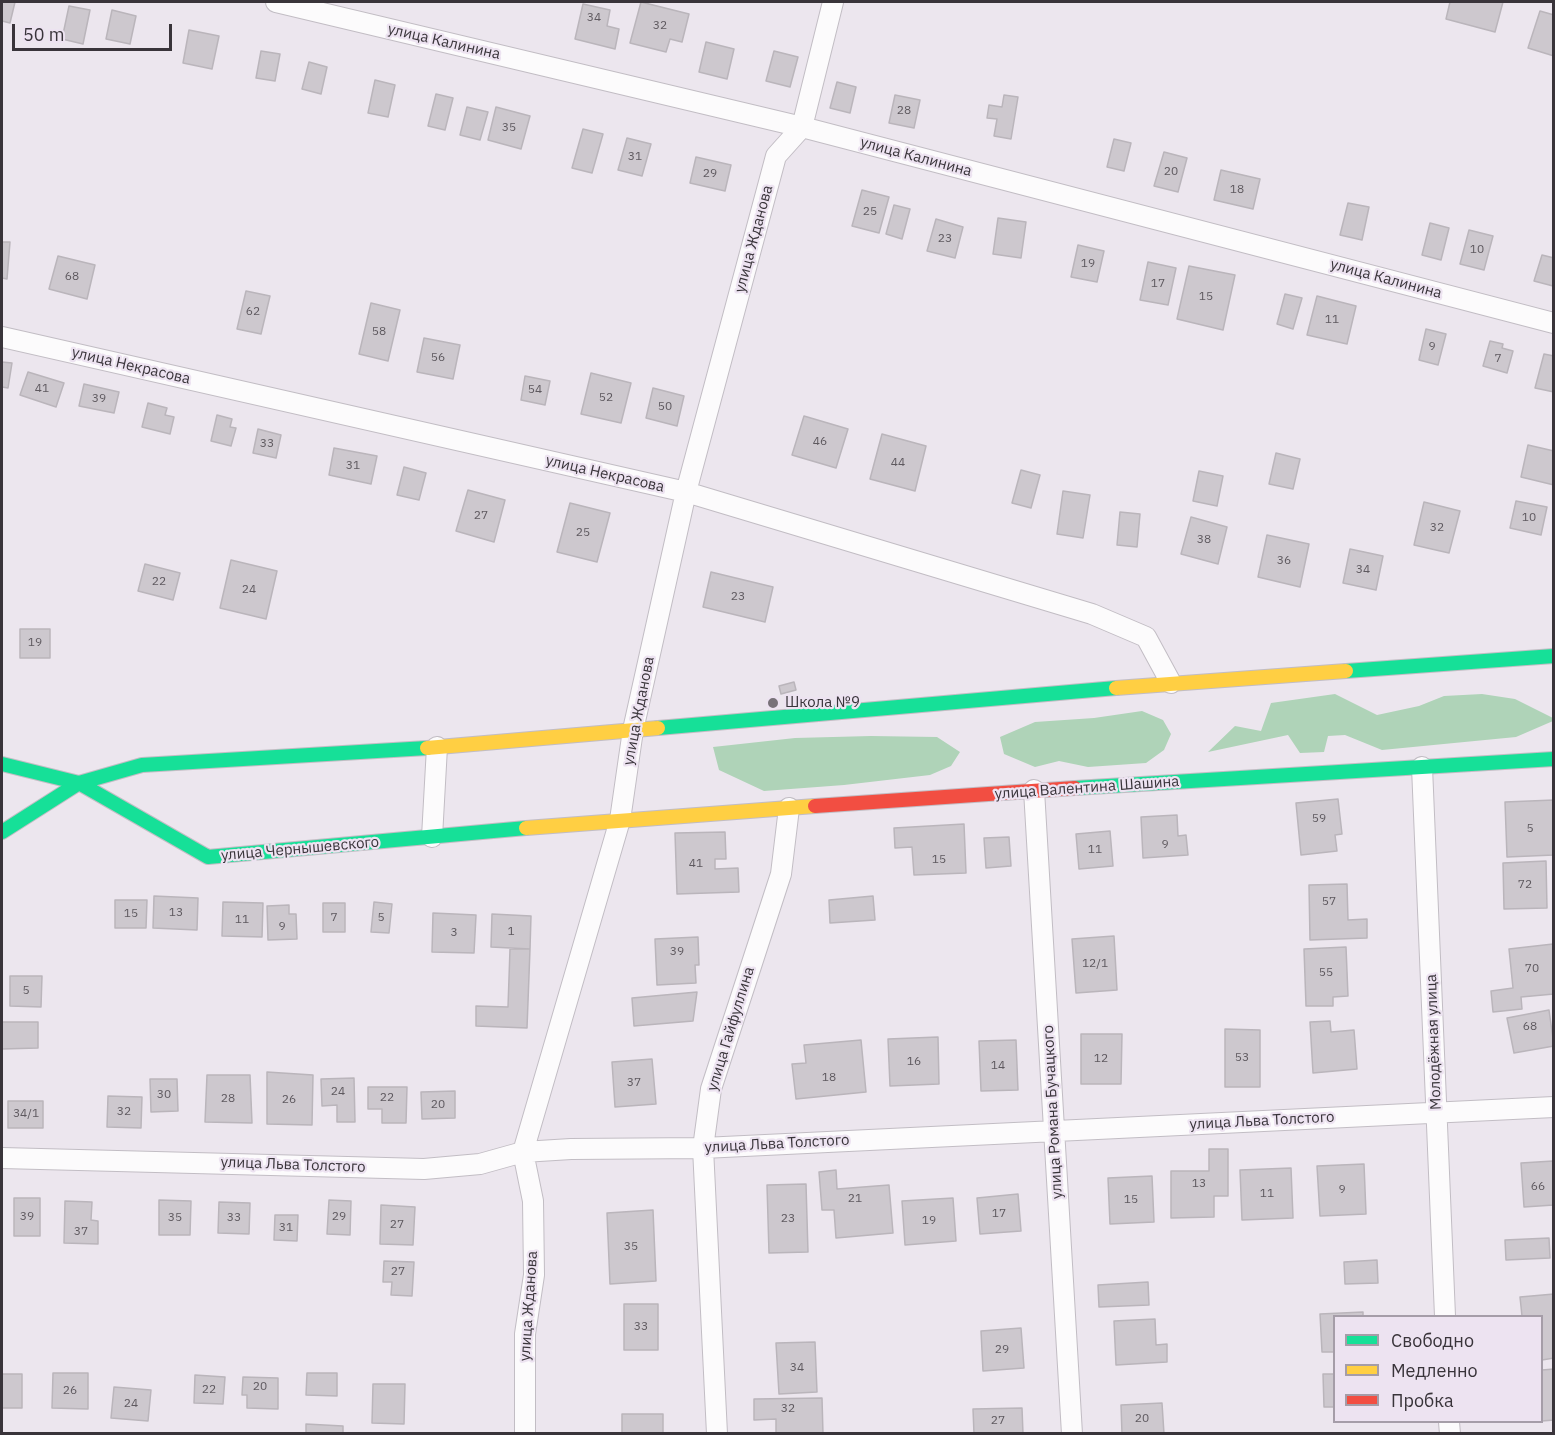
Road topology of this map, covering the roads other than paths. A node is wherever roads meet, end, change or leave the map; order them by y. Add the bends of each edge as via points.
1 (276, 2) edge
2 (832, 2) edge
3 (802, 127) junction
4 (1554, 323) edge
5 (2, 337) edge
6 (686, 492) junction
7 (1554, 656) edge
8 (1171, 683) junction
9 (633, 730) junction
10 (437, 747) junction
11 (1554, 759) edge
12 (2, 764) edge
13 (1422, 767) junction
14 (79, 783) junction
15 (1034, 790) junction
16 (789, 808) junction
17 (620, 820) junction
18 (2, 832) edge
19 (432, 837) junction
20 (1554, 1107) edge
21 (1437, 1113) junction
22 (1055, 1131) junction
23 (703, 1148) junction
24 (523, 1152) junction
25 (2, 1158) edge
26 (1445, 1315) edge
27 (525, 1434) edge
28 (717, 1434) edge
29 (1072, 1434) edge

1 - 3 street, улица Калинина
2 - 3 street, улица Жданова
3 - 4 street, улица Калинина
3 - 6 street, улица Жданова via 776,156
5 - 6 street, улица Некрасова
6 - 8 street, улица Некрасова via 1092,614 1146,637
6 - 9 street, улица Жданова
7 - 8 street
8 - 9 street
9 - 10 street
9 - 17 street, улица Жданова
10 - 14 street via 142,765
10 - 19 street
11 - 13 street, улица Валентина Шашина
12 - 14 street, улица Чернышевского
13 - 15 street, улица Валентина Шашина
13 - 21 street, Молодёжная улица
14 - 18 street
14 - 19 street, улица Чернышевского via 208,857
15 - 16 street, улица Валентина Шашина
15 - 22 street, улица Романа Бучацкого
16 - 17 street, улица Валентина Шашина
16 - 23 street, улица Гайфуллина via 781,874 711,1089
17 - 19 street, улица Чернышевского
17 - 24 street, улица Жданова
20 - 21 street, улица Льва Толстого
21 - 22 street, улица Льва Толстого
21 - 26 street, Молодёжная улица
22 - 23 street, улица Льва Толстого
22 - 29 street, улица Романа Бучацкого
23 - 24 street, улица Льва Толстого
23 - 28 street, улица Гайфуллина
24 - 25 street, улица Льва Толстого via 480,1164 424,1169
24 - 27 street, улица Жданова via 532,1201 534,1275 525,1334

